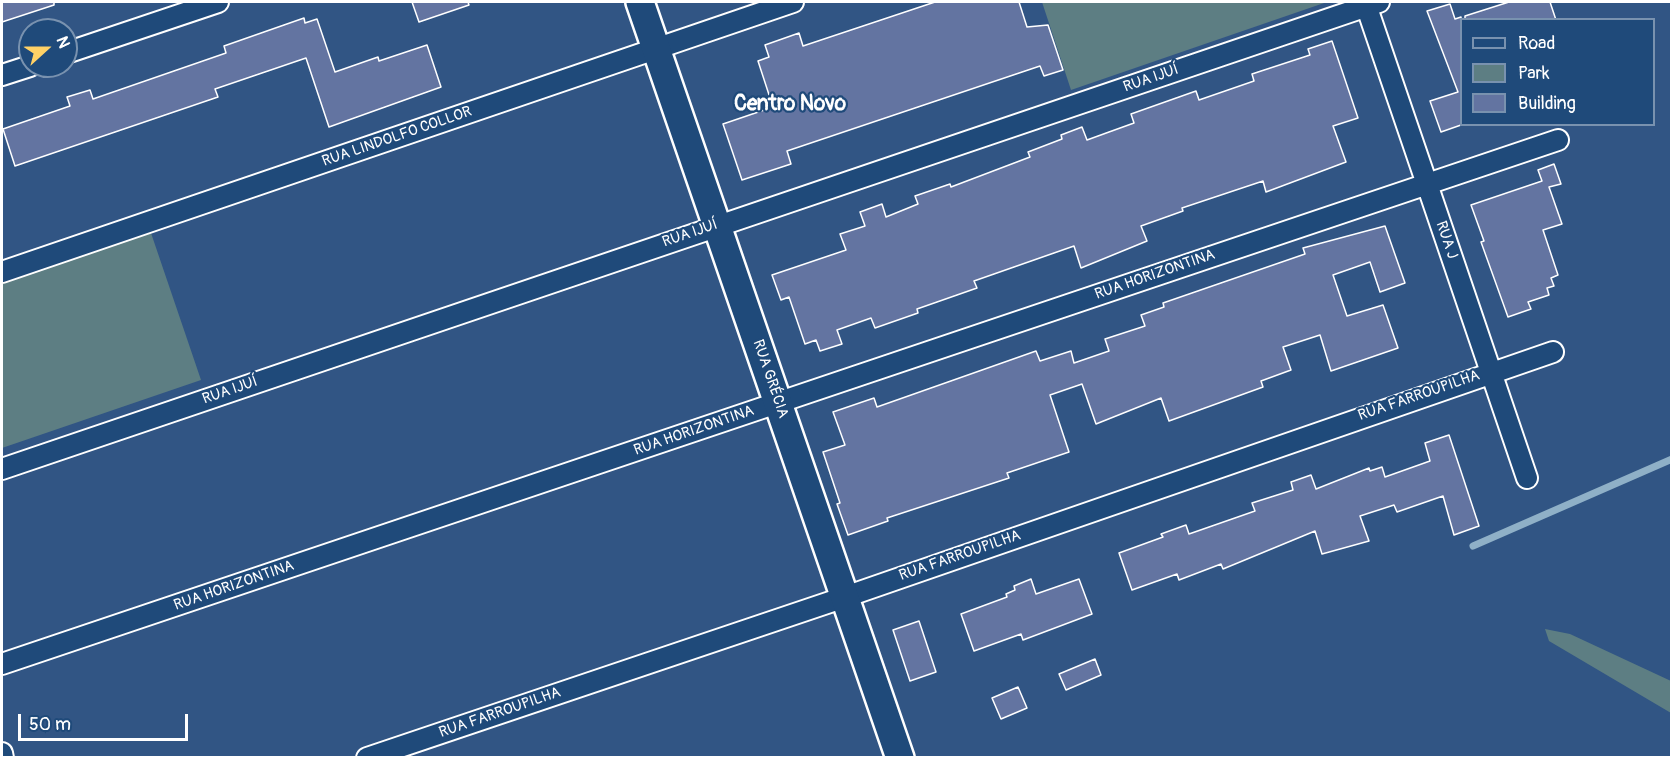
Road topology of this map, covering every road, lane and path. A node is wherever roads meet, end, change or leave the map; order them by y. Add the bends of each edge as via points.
1 (218, 2) edge
2 (640, 2) edge
3 (793, 2) edge
4 (1370, 3) edge
5 (656, 48) junction
6 (78, 49) edge
7 (18, 70) edge
8 (2, 75) edge
9 (1558, 140) dead end
10 (1426, 182) junction
11 (717, 225) junction
12 (2, 272) edge
13 (1553, 352) dead end
14 (1491, 371) junction
15 (778, 403) junction
16 (2, 469) edge
17 (1527, 478) dead end
18 (845, 597) junction
19 (2, 664) edge
20 (2, 753) edge
21 (3, 758) edge
22 (367, 758) edge
23 (900, 758) edge

1 - 6 street
2 - 5 main road, RUA GRÉCIA
3 - 5 street, RUA LINDOLFO COLLOR
4 - 10 street, RUA J
4 - 11 street, RUA IJUÍ
5 - 11 main road, RUA GRÉCIA
5 - 12 street, RUA LINDOLFO COLLOR
7 - 8 street
9 - 10 street, RUA HORIZONTINA
10 - 14 street, RUA J
10 - 15 street, RUA HORIZONTINA
11 - 15 main road, RUA GRÉCIA
11 - 16 street, RUA IJUÍ
13 - 14 street, RUA FARROUPILHA
14 - 17 street, RUA J
14 - 18 street, RUA FARROUPILHA
15 - 18 main road, RUA GRÉCIA
15 - 19 street, RUA HORIZONTINA
18 - 22 street, RUA FARROUPILHA
18 - 23 main road, RUA GRÉCIA
20 - 21 street

